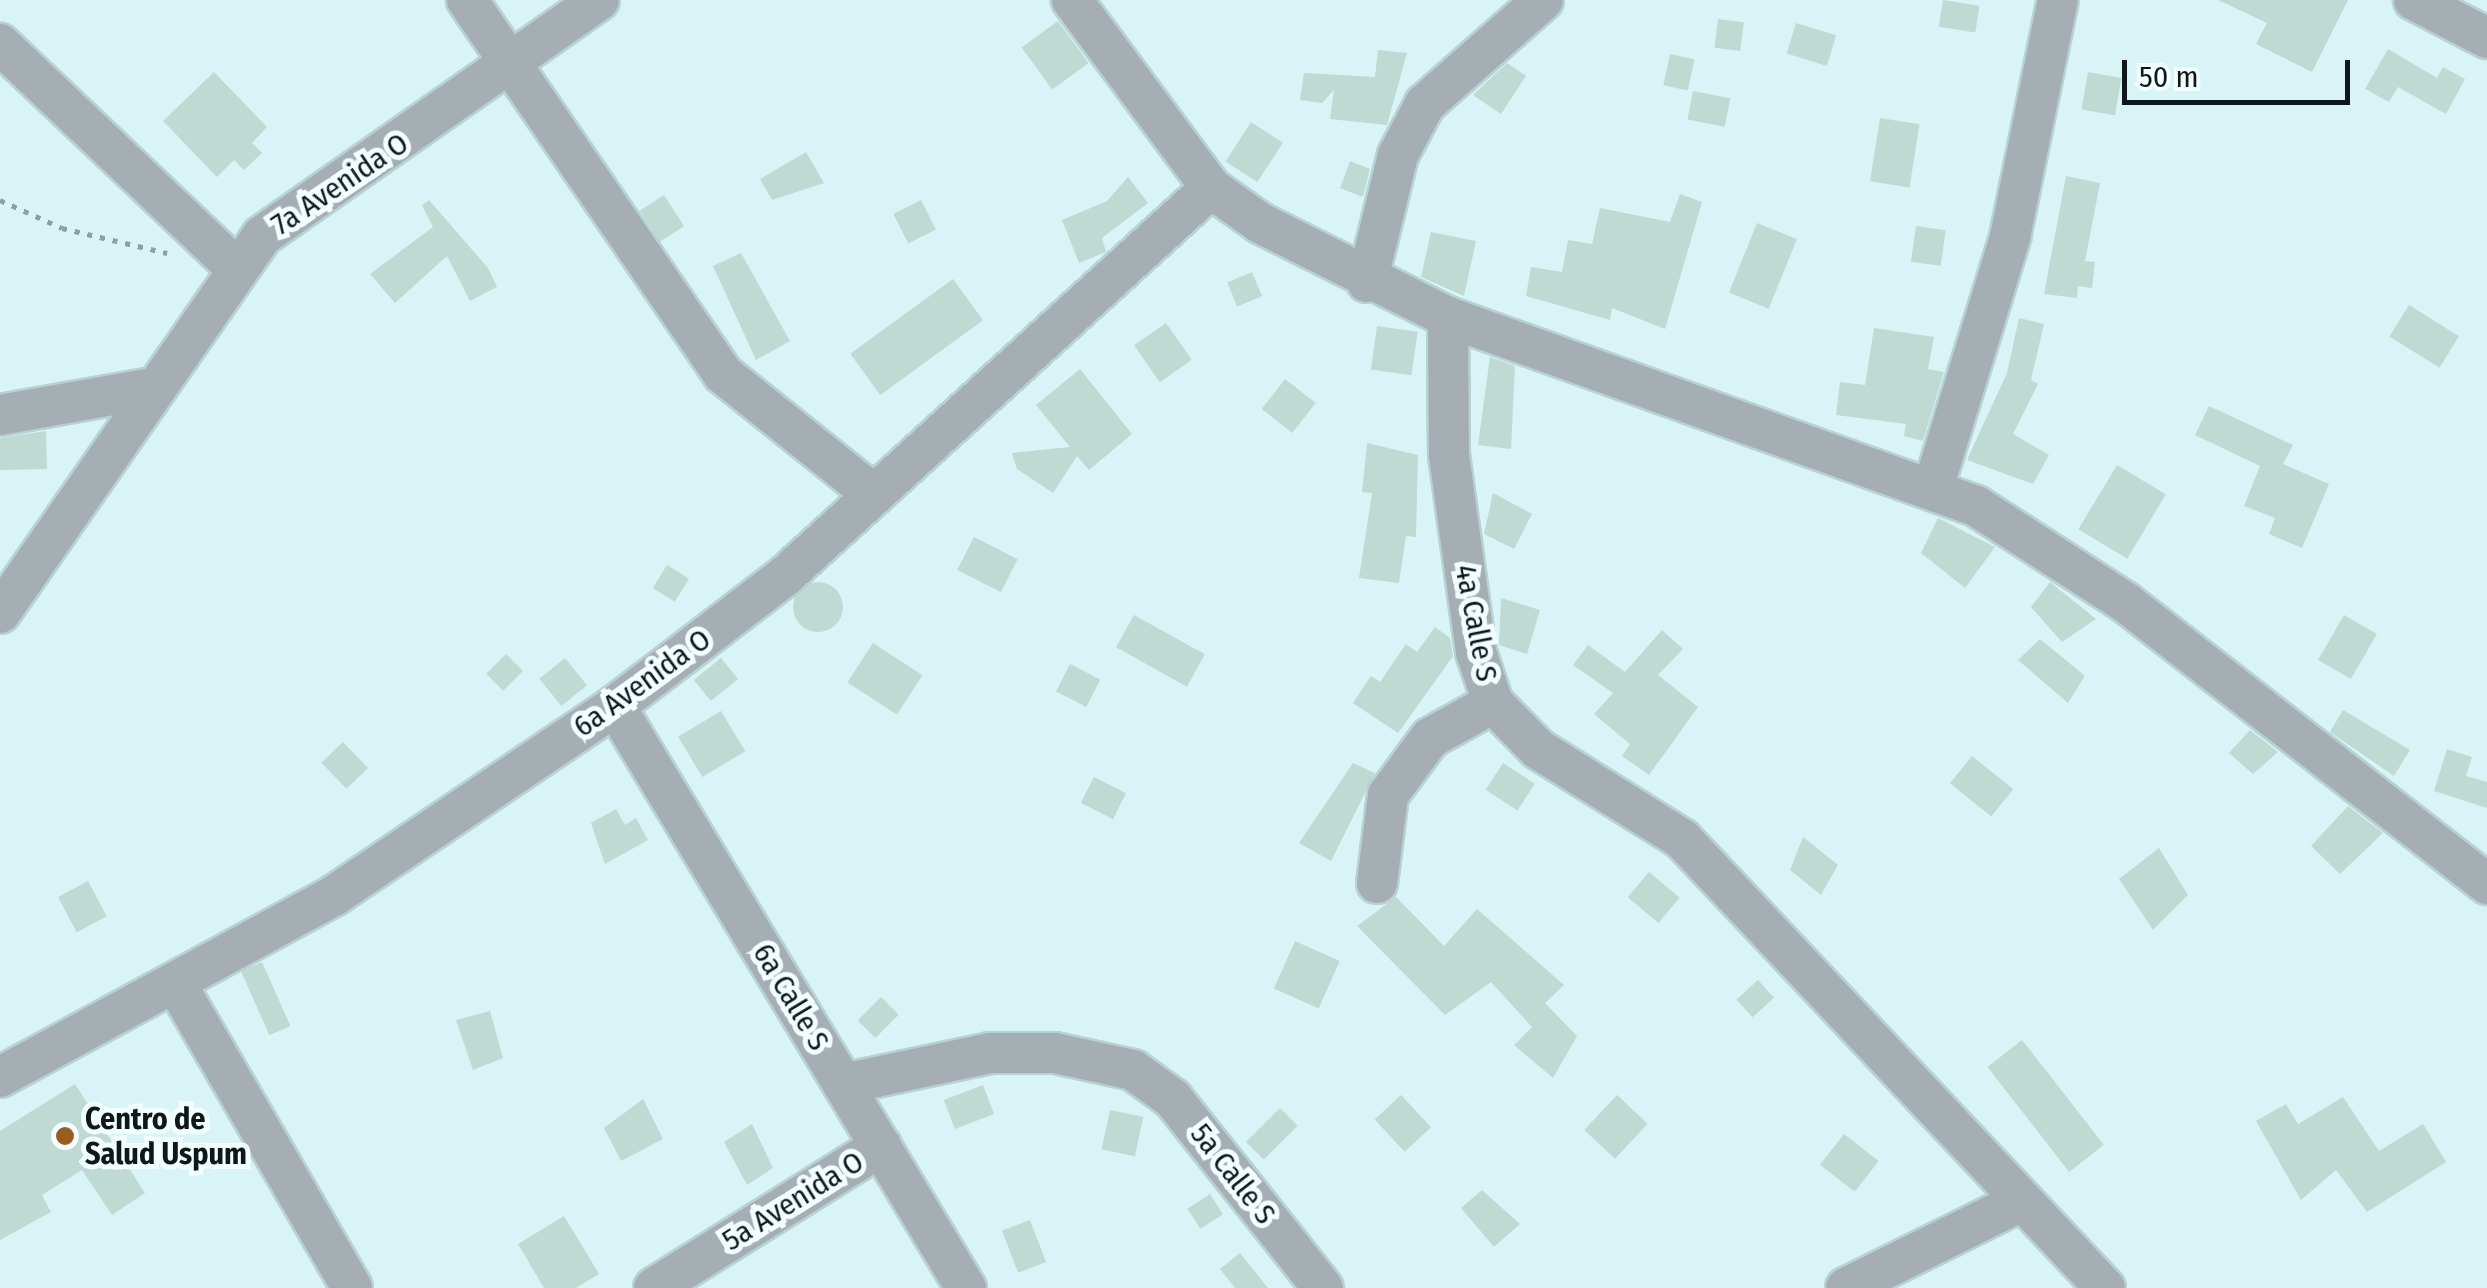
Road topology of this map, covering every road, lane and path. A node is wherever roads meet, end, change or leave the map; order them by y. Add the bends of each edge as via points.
1 (467, 0) edge
2 (599, 0) edge
3 (1072, 0) edge
4 (1543, 0) edge
5 (2058, 0) edge
6 (2414, 0) edge
7 (2487, 38) edge
8 (0, 44) edge
9 (513, 68) junction
10 (1210, 188) junction
11 (0, 200) edge
12 (186, 258) dead end
13 (238, 270) junction
14 (1368, 282) junction
15 (1448, 317) junction
16 (156, 387) junction
17 (0, 415) edge
18 (1933, 488) junction
19 (874, 495) junction
20 (0, 613) edge
21 (1493, 702) junction
22 (615, 706) junction
23 (1377, 884) dead end
24 (2487, 884) edge
25 (176, 984) junction
26 (0, 1077) edge
27 (843, 1084) junction
28 (882, 1146) junction
29 (2021, 1201) junction
30 (352, 1288) edge
31 (654, 1288) edge
32 (966, 1288) edge
33 (1323, 1288) edge
34 (1846, 1288) edge
35 (2105, 1288) edge

1 - 9 street
2 - 9 street, 7a Avenida O
3 - 10 street
4 - 14 street via 1425,104 1398,155
5 - 18 street via 2010,238
6 - 7 street
8 - 13 street
9 - 13 street, 7a Avenida O via 262,236
9 - 19 street via 722,374
10 - 14 street
10 - 19 street, 6a Avenida O
11 - 12 path via 62,228
13 - 16 street, 7a Avenida O
14 - 15 street
15 - 18 street
15 - 21 street, 4a Calle S via 1449,454 1476,652
16 - 17 street
16 - 20 street, 7a Avenida O
18 - 24 street via 2125,602
19 - 22 street, 6a Avenida O
21 - 23 street via 1430,738 1388,795
21 - 29 street, 4a Calle S via 1538,749 1682,839
22 - 25 street, 6a Avenida O via 335,895
22 - 27 street, 6a Calle S
25 - 26 street, 6a Avenida O
25 - 30 street
27 - 28 street, 6a Calle S
27 - 33 street, 5a Calle S via 990,1053 1055,1053 1133,1070 1173,1098
28 - 31 street, 5a Avenida O
28 - 32 street, 6a Calle S
29 - 34 street
29 - 35 street, 4a Calle S

